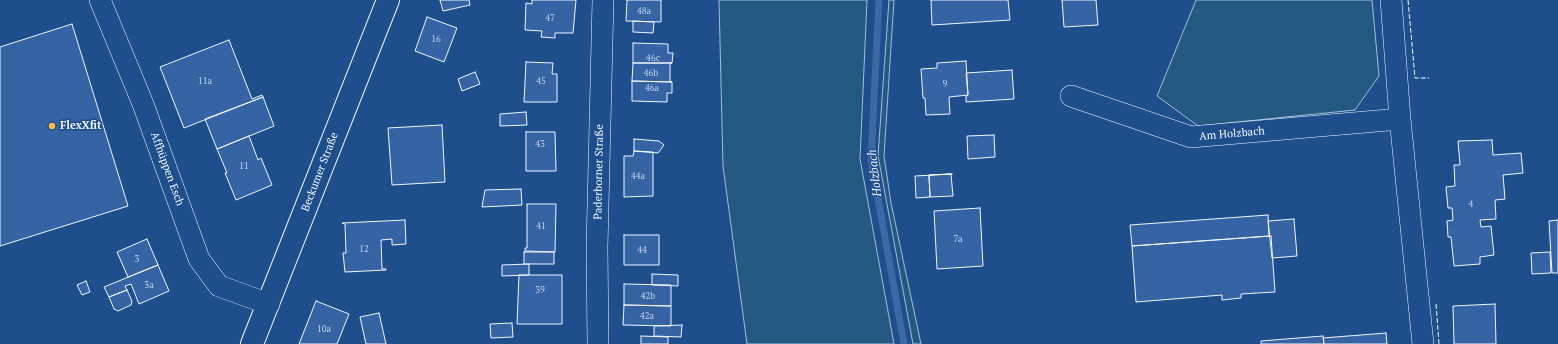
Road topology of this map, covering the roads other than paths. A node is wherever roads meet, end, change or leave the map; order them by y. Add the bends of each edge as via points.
1 (100, 0) edge
2 (388, 0) edge
3 (603, 0) edge
4 (1391, 0) edge
5 (1071, 96) dead end
6 (1400, 119) junction
7 (269, 304) junction
8 (252, 344) edge
9 (598, 344) edge
10 (1423, 344) edge

1 - 7 street, Affhüppen Esch via 143,104 199,259 219,286
2 - 7 street, Beckumer Straße
3 - 9 street, Paderborner Straße via 597,239
4 - 6 street
5 - 6 street, Am Holzbach via 1191,137
6 - 10 street
7 - 8 street, Beckumer Straße

